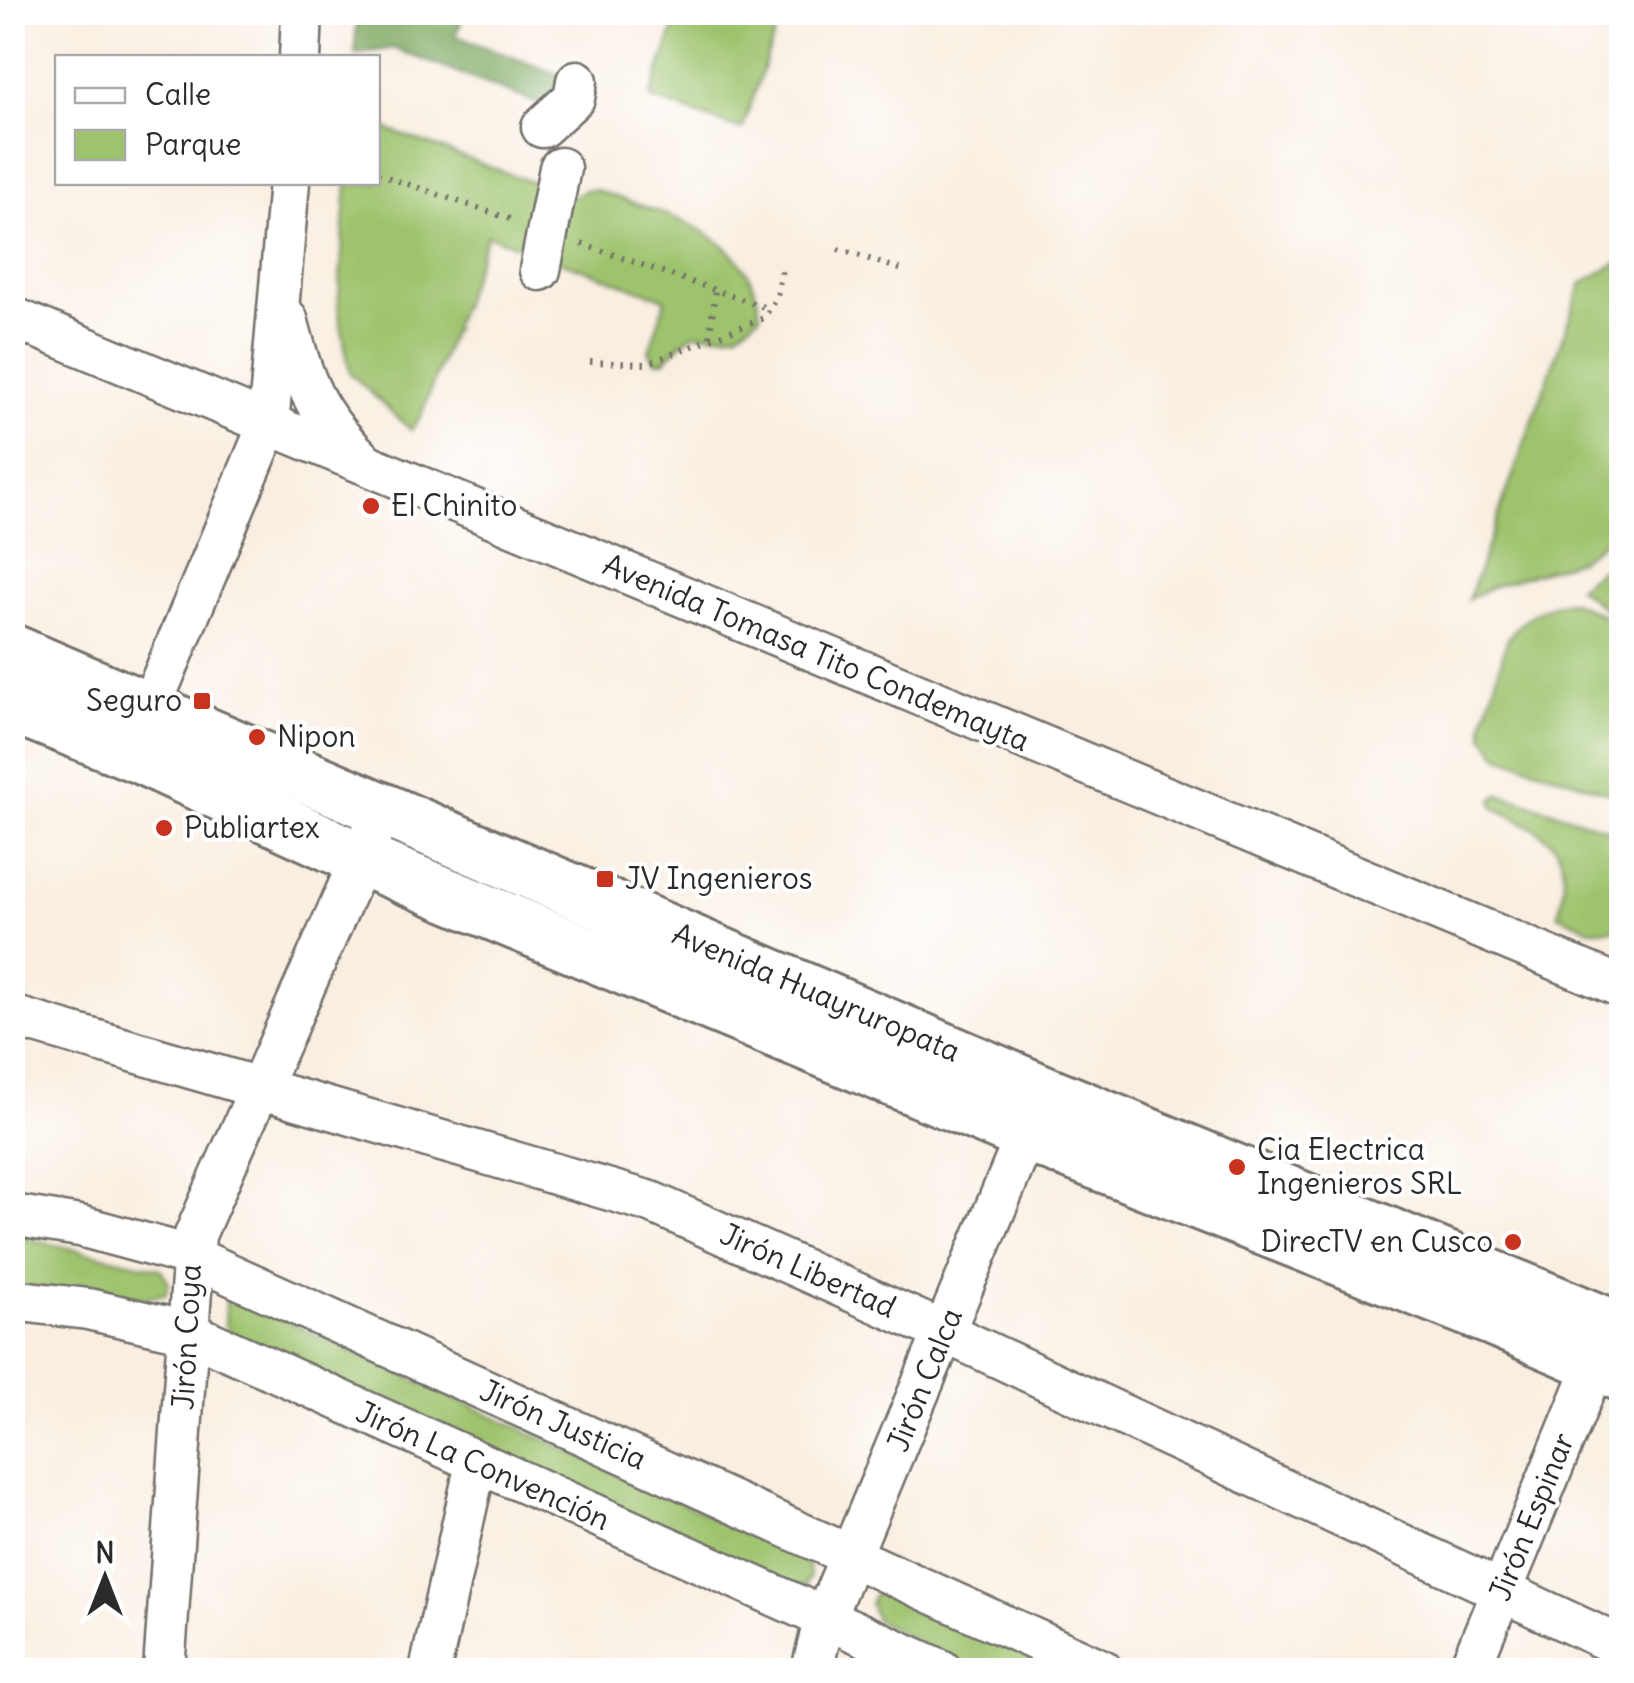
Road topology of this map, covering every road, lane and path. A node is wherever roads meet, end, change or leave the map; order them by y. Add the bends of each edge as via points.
1 (302, 12) edge
2 (300, 55) edge
3 (584, 83) dead end
4 (289, 185) edge
5 (838, 249) dead end
6 (530, 266) dead end
7 (782, 270) dead end
8 (903, 270) dead end
9 (280, 290) junction
10 (714, 290) dead end
11 (12, 316) edge
12 (710, 336) junction
13 (590, 362) dead end
14 (268, 426) junction
15 (370, 468) junction
16 (12, 651) edge
17 (12, 706) edge
18 (144, 732) junction
19 (383, 808) junction
20 (362, 859) junction
21 (1548, 956) junction
22 (1622, 960) edge
23 (1622, 987) edge
24 (12, 1016) edge
25 (258, 1085) junction
26 (1035, 1113) junction
27 (12, 1215) edge
28 (190, 1256) junction
29 (12, 1300) edge
30 (188, 1332) junction
31 (944, 1332) junction
32 (1614, 1340) edge
33 (476, 1464) junction
34 (854, 1557) junction
35 (1504, 1590) junction
36 (826, 1617) junction
37 (1622, 1647) edge
38 (164, 1670) edge
39 (430, 1670) edge
40 (812, 1670) edge
41 (941, 1670) edge
42 (1102, 1670) edge
43 (1469, 1670) edge

1 - 2 street
3 - 6 street via 555,148
4 - 9 street
5 - 8 path
7 - 12 path via 764,318
9 - 14 street
9 - 15 street via 302,374 324,421
10 - 12 path
11 - 14 street, Avenida Tomasa Tito Condemayta
12 - 13 path via 648,364
14 - 15 street, Avenida Tomasa Tito Condemayta
14 - 18 street
15 - 21 street, Avenida Tomasa Tito Condemayta
16 - 18 main road, Avenida Huayruropata
17 - 18 main road, Avenida Huayruropata
18 - 19 main road, Avenida Huayruropata
18 - 20 main road, Avenida Huayruropata
19 - 20 street, Jirón Coya
19 - 26 main road, Avenida Huayruropata
20 - 25 street, Jirón Coya
20 - 26 main road, Avenida Huayruropata
21 - 22 street
21 - 23 street, Avenida Tomasa Tito Condemayta
24 - 25 street, Jirón Libertad
25 - 28 street, Jirón Coya
25 - 31 street, Jirón Libertad via 651,1202
26 - 31 street, Jirón Calca
26 - 32 main road, Avenida Huayruropata
27 - 28 street, Jirón Justicia
28 - 30 street, Jirón Coya
28 - 34 street, Jirón Justicia
29 - 30 street, Jirón La Convención
30 - 33 street, Jirón La Convención
30 - 38 street, Jirón Coya
31 - 34 street, Jirón Calca
31 - 35 street, Jirón Libertad
32 - 35 street, Jirón Espinar
33 - 36 street, Jirón La Convención
33 - 39 street
34 - 36 street, Jirón Calca
34 - 42 street, Jirón Justicia
35 - 37 street, Jirón Libertad
35 - 43 street, Jirón Espinar
36 - 40 street, Jirón Calca
36 - 41 street, Jirón La Convención

